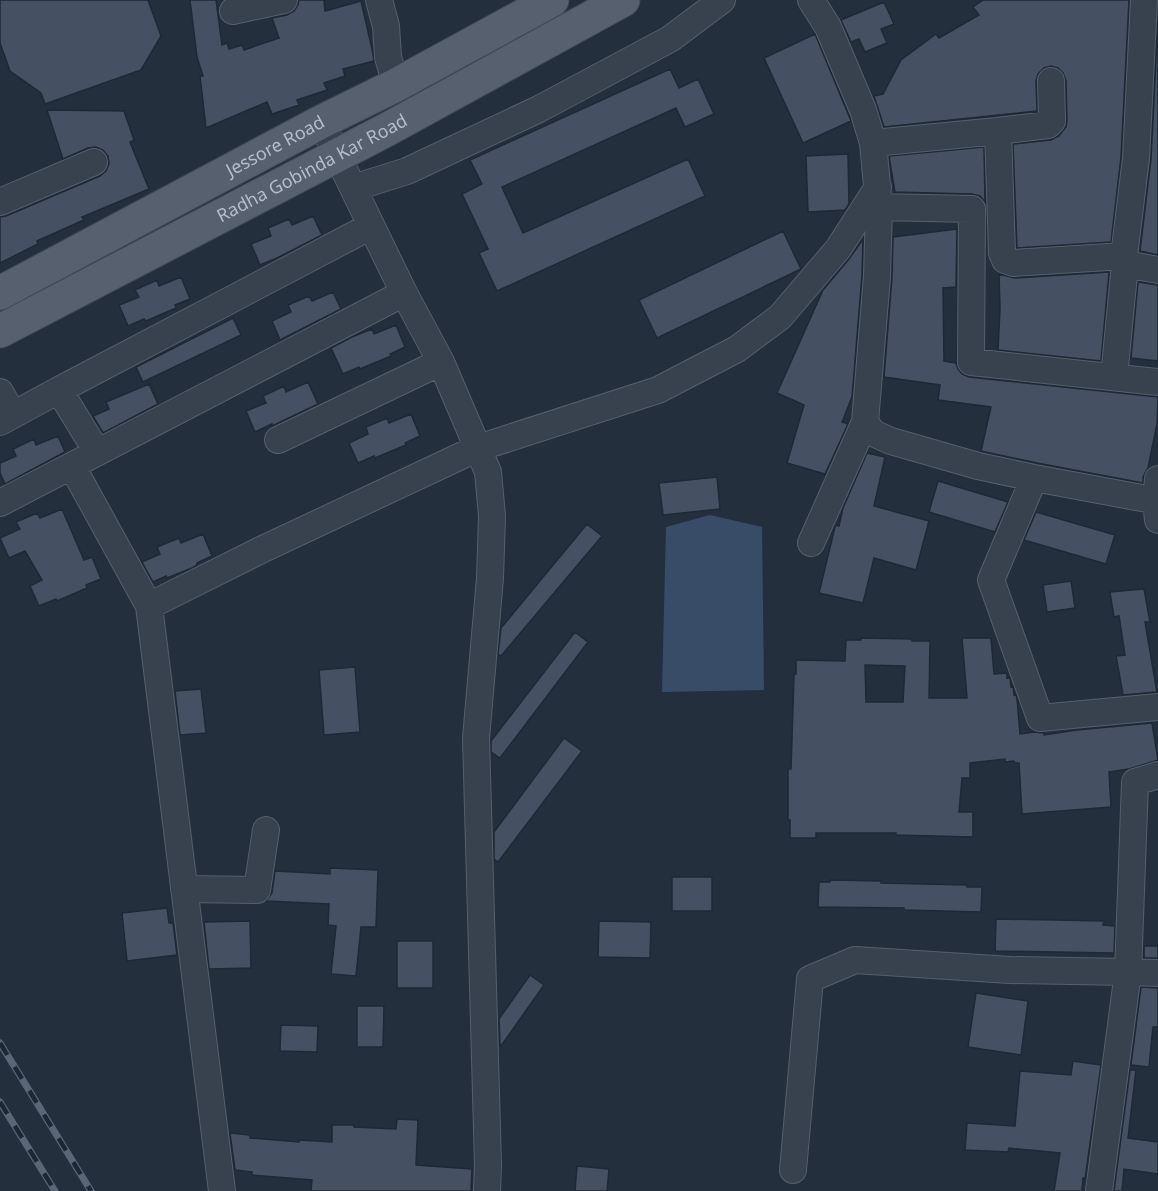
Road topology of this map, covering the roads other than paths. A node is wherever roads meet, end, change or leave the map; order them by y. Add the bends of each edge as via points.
1 (284, 0) edge
2 (379, 0) edge
3 (623, 0) edge
4 (722, 0) edge
5 (811, 0) edge
6 (1144, 0) edge
7 (537, 4) edge
8 (233, 11) dead end
9 (1051, 81) dead end
10 (396, 85) junction
11 (321, 122) junction
12 (998, 132) junction
13 (873, 143) junction
14 (337, 156) junction
15 (94, 162) dead end
16 (353, 188) junction
17 (878, 197) junction
18 (0, 202) edge
19 (371, 226) junction
20 (1125, 260) junction
21 (1158, 270) edge
22 (0, 293) edge
23 (404, 293) junction
24 (0, 331) edge
25 (441, 362) junction
26 (1114, 377) junction
27 (1158, 382) edge
28 (60, 390) junction
29 (0, 392) edge
30 (6, 419) edge
31 (864, 422) junction
32 (278, 440) dead end
33 (478, 448) junction
34 (98, 452) junction
35 (72, 466) junction
36 (1034, 478) junction
37 (1158, 500) edge
38 (0, 503) edge
39 (811, 543) dead end
40 (149, 606) junction
41 (1158, 707) edge
42 (1158, 775) edge
43 (266, 830) dead end
44 (184, 889) junction
45 (1128, 972) junction
46 (1158, 973) edge
47 (794, 1170) dead end
48 (222, 1191) edge
49 (487, 1191) edge
50 (1099, 1191) edge

1 - 8 street
2 - 10 street
3 - 14 main road, Radha Gobinda Kar Road
4 - 16 street via 670,39 539,109 407,171
5 - 13 street via 828,27
6 - 20 street via 1136,158
7 - 10 main road, Jessore Road
9 - 12 street via 1052,121 1048,125
10 - 11 main road, Jessore Road
11 - 14 street
11 - 22 main road, Jessore Road
12 - 13 street
12 - 20 street via 1005,260
13 - 17 street
14 - 16 street
14 - 24 main road, Radha Gobinda Kar Road
15 - 18 street
16 - 19 street
17 - 26 street via 972,209 971,362
17 - 31 street via 877,276
17 - 33 street via 780,317 737,349 658,390
19 - 23 street
19 - 28 street
20 - 21 street
20 - 26 street
23 - 25 street
23 - 34 street
25 - 32 street
25 - 33 street
26 - 27 street
28 - 30 street
28 - 34 street
29 - 30 street
31 - 36 street via 873,433 891,441
31 - 39 street
33 - 40 street
33 - 49 street via 488,472 492,516 476,738
34 - 35 street
35 - 38 street
35 - 40 street
36 - 37 street
36 - 41 street via 991,580 1040,718
40 - 44 street
42 - 45 street via 1135,782
43 - 44 street via 257,890
44 - 48 street
45 - 46 street
45 - 47 street via 1010,970 855,960 810,979
45 - 50 street

